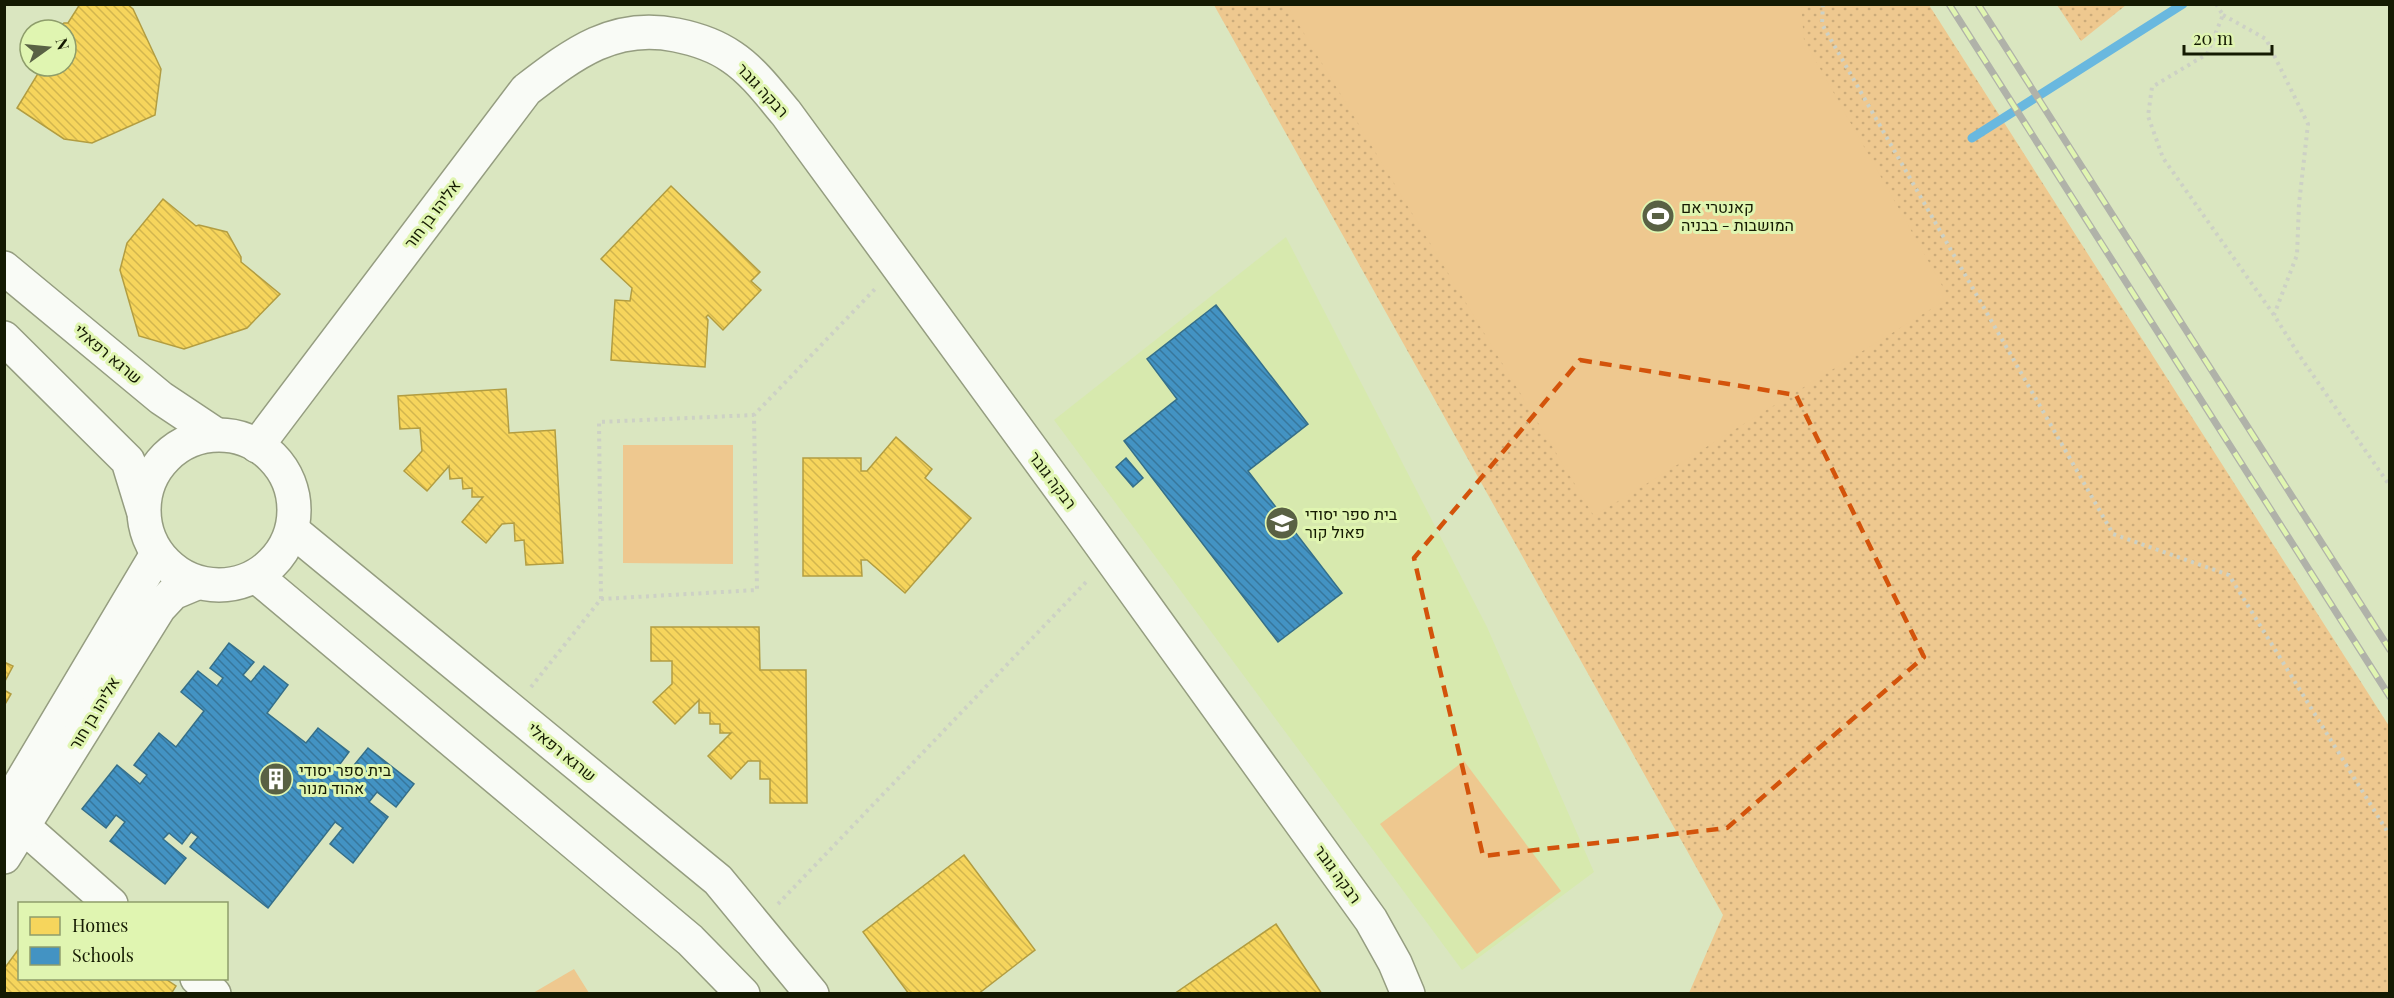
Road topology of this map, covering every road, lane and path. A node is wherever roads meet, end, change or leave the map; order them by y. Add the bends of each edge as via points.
1 (1823, 4) edge
2 (2216, 4) edge
3 (2223, 15) junction
4 (644, 18) edge
5 (898, 266) junction
6 (4, 268) edge
7 (2274, 315) junction
8 (8, 345) edge
9 (754, 415) junction
10 (215, 434) junction
11 (257, 446) junction
12 (2390, 486) edge
13 (143, 511) junction
14 (292, 530) junction
15 (157, 554) junction
16 (1110, 557) junction
17 (255, 576) junction
18 (197, 583) junction
19 (601, 599) junction
20 (512, 711) junction
21 (11, 816) edge
22 (2390, 836) edge
23 (4, 857) edge
24 (110, 902) edge
25 (757, 926) junction
26 (199, 980) edge
27 (739, 991) edge
28 (214, 993) edge
29 (812, 993) edge
30 (1408, 993) edge

1 - 22 path via 1822,24 2113,534 2229,575
2 - 3 path
3 - 7 path via 2266,39 2308,124 2297,255
3 - 7 path via 2207,54 2152,87 2148,116 2163,158
4 - 5 street, רבקה גובר via 664,32 700,40 733,57 755,77
4 - 11 street, אליהו בן חור via 563,61 526,90
5 - 9 path
5 - 16 street, רבקה גובר
6 - 10 street, שרגא רפאלי via 161,398
7 - 12 path
8 - 13 street via 128,460
9 - 19 path via 757,590
9 - 19 path via 599,422
10 - 11 street via 237,437
10 - 13 street via 193,439 173,450 156,467 146,488
11 - 14 street via 276,461 288,482 294,506
13 - 15 street via 147,534
14 - 17 street via 272,564
14 - 20 street, שרגא רפאלי
15 - 18 street via 175,572
15 - 21 street, אליהו בן חור
16 - 25 path
16 - 30 street, רבקה גובר via 1371,920
17 - 18 street via 237,584
17 - 27 street via 690,940
18 - 21 street, אליהו בן חור via 173,593 159,608
19 - 20 path
20 - 25 street, שרגא רפאלי via 718,880
21 - 23 street, אליהו בן חור
21 - 24 street
25 - 29 street, שרגא רפאלי
26 - 28 street

